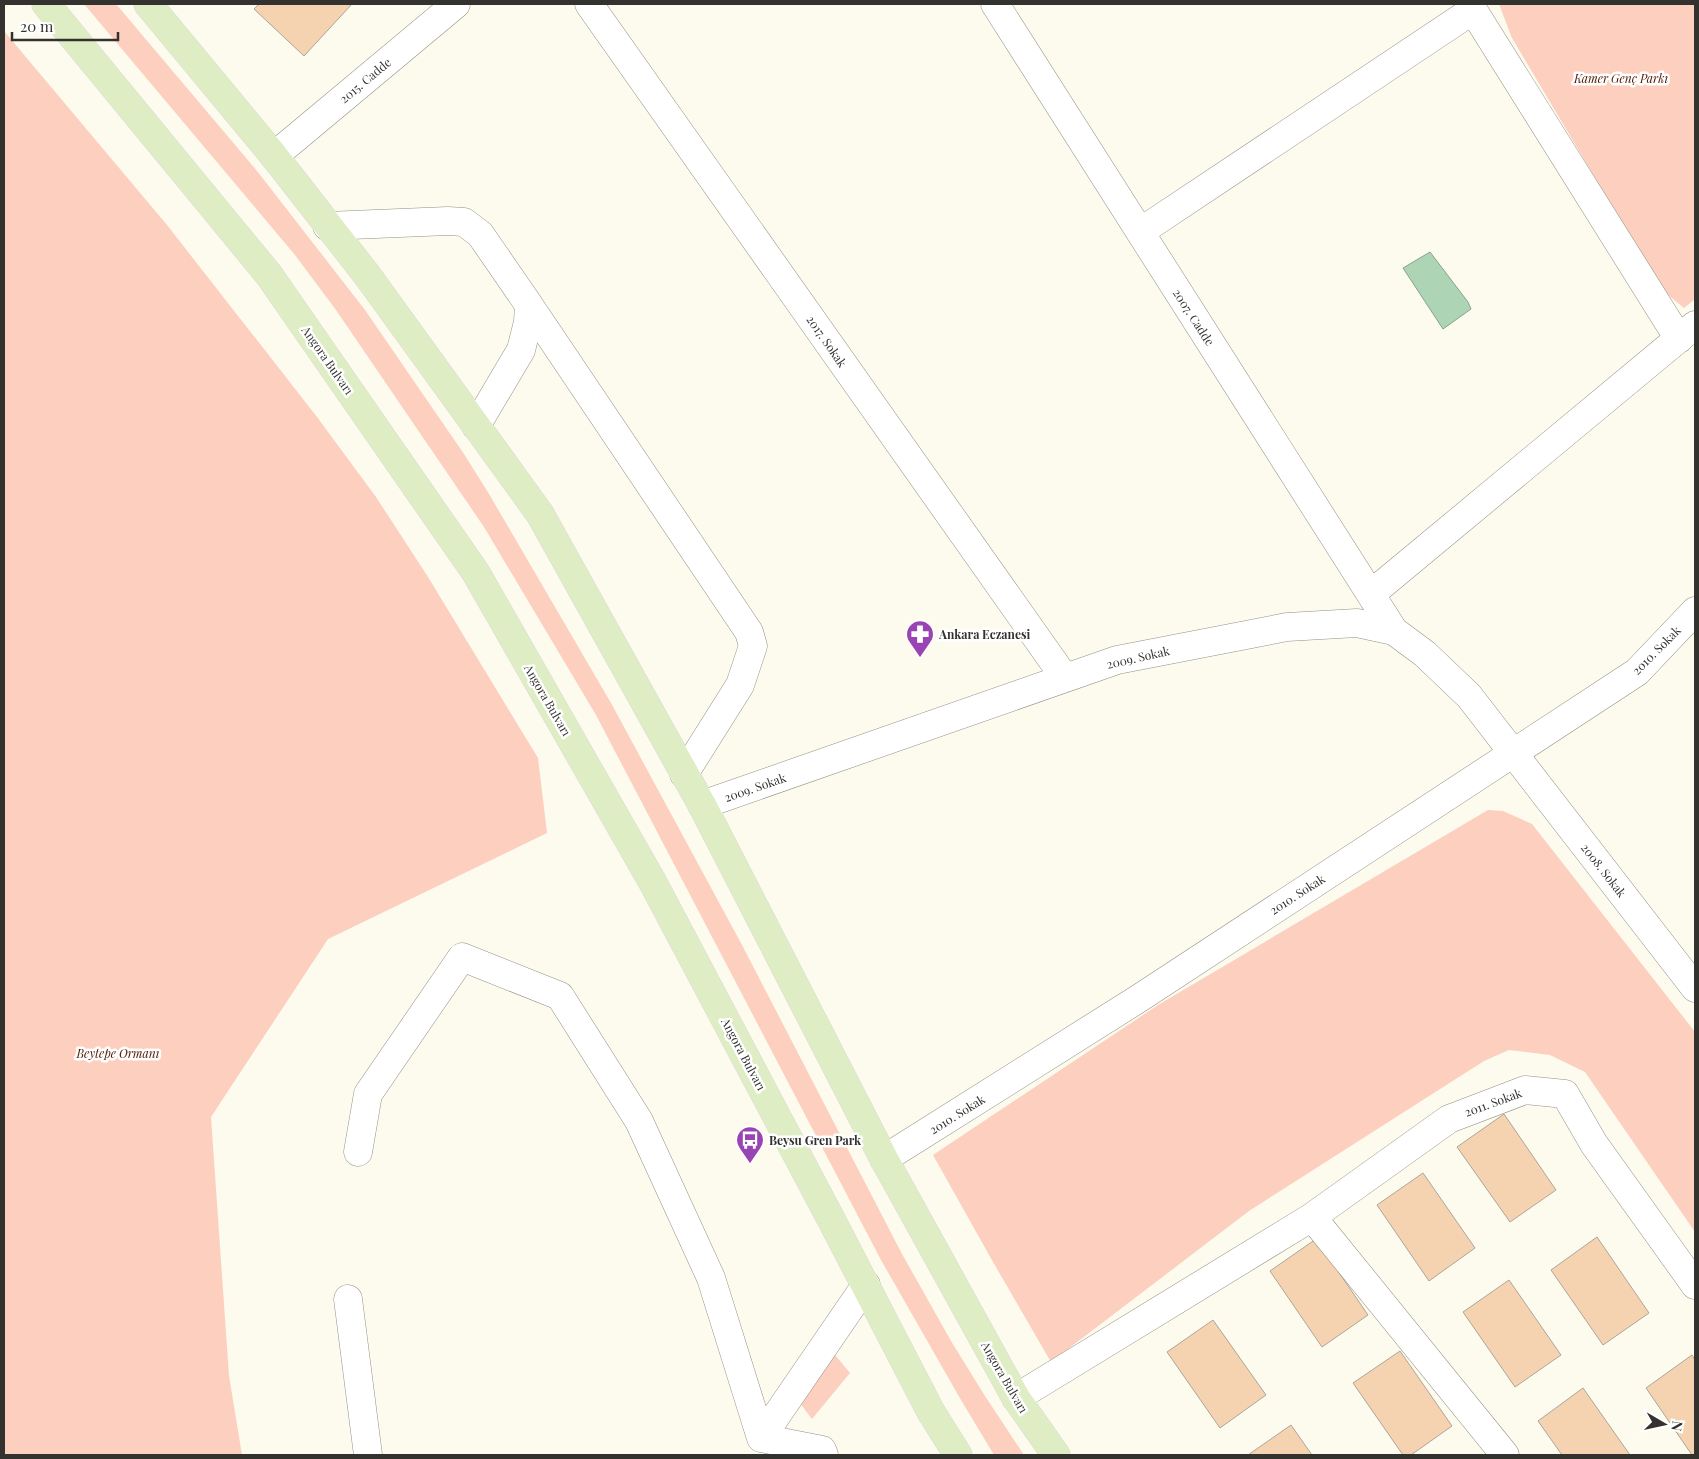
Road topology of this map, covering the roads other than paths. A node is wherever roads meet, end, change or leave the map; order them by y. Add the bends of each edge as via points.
1 (46, 4) edge
2 (148, 4) edge
3 (456, 4) edge
4 (589, 4) edge
5 (994, 4) edge
6 (274, 156) junction
7 (327, 226) junction
8 (1140, 232) junction
9 (528, 306) junction
10 (1687, 332) edge
11 (476, 426) junction
12 (1371, 594) junction
13 (1695, 611) edge
14 (1394, 631) junction
15 (1065, 678) junction
16 (1513, 753) junction
17 (684, 774) junction
18 (702, 805) junction
19 (1695, 988) edge
20 (358, 1152) dead end
21 (884, 1159) junction
22 (1312, 1217) junction
23 (866, 1285) junction
24 (1695, 1285) edge
25 (348, 1299) dead end
26 (1016, 1398) junction
27 (760, 1438) junction
28 (368, 1455) edge
29 (824, 1455) edge
30 (958, 1455) edge
31 (1056, 1455) edge
32 (1505, 1455) edge

1 - 23 main road, Angora Bulvarı via 269,275 476,573 652,881
2 - 6 main road, Angora Bulvarı
3 - 6 street, 2015. Cadde
4 - 15 street, 2017. Sokak
5 - 8 street, 2007. Cadde
6 - 7 main road, Angora Bulvarı
7 - 9 street via 464,222 480,234
7 - 11 main road, Angora Bulvarı via 367,275
8 - 10 street via 1473,10
8 - 12 street, 2007. Cadde
9 - 11 street via 522,350
9 - 17 street via 750,632 753,646 740,685
10 - 12 street
11 - 17 main road, Angora Bulvarı via 540,514
12 - 14 street, 2007. Cadde
13 - 16 street, 2010. Sokak via 1637,672
14 - 15 street, 2009. Sokak via 1357,623 1287,628 1117,660
14 - 16 street, 2009. Sokak via 1425,654 1469,696
15 - 18 street, 2009. Sokak
16 - 19 street, 2008. Sokak
16 - 21 street, 2010. Sokak via 1138,999
17 - 18 main road, Angora Bulvarı
18 - 21 main road, Angora Bulvarı
20 - 27 street via 368,1094 462,957 560,996 639,1121 712,1278
21 - 26 main road, Angora Bulvarı
22 - 24 street, 2011. Sokak via 1449,1119 1525,1090 1565,1094 1594,1144
22 - 26 street
22 - 32 street
23 - 27 street
23 - 30 main road, Angora Bulvarı via 931,1412
25 - 28 street
26 - 31 main road, Angora Bulvarı
27 - 29 street via 822,1450

